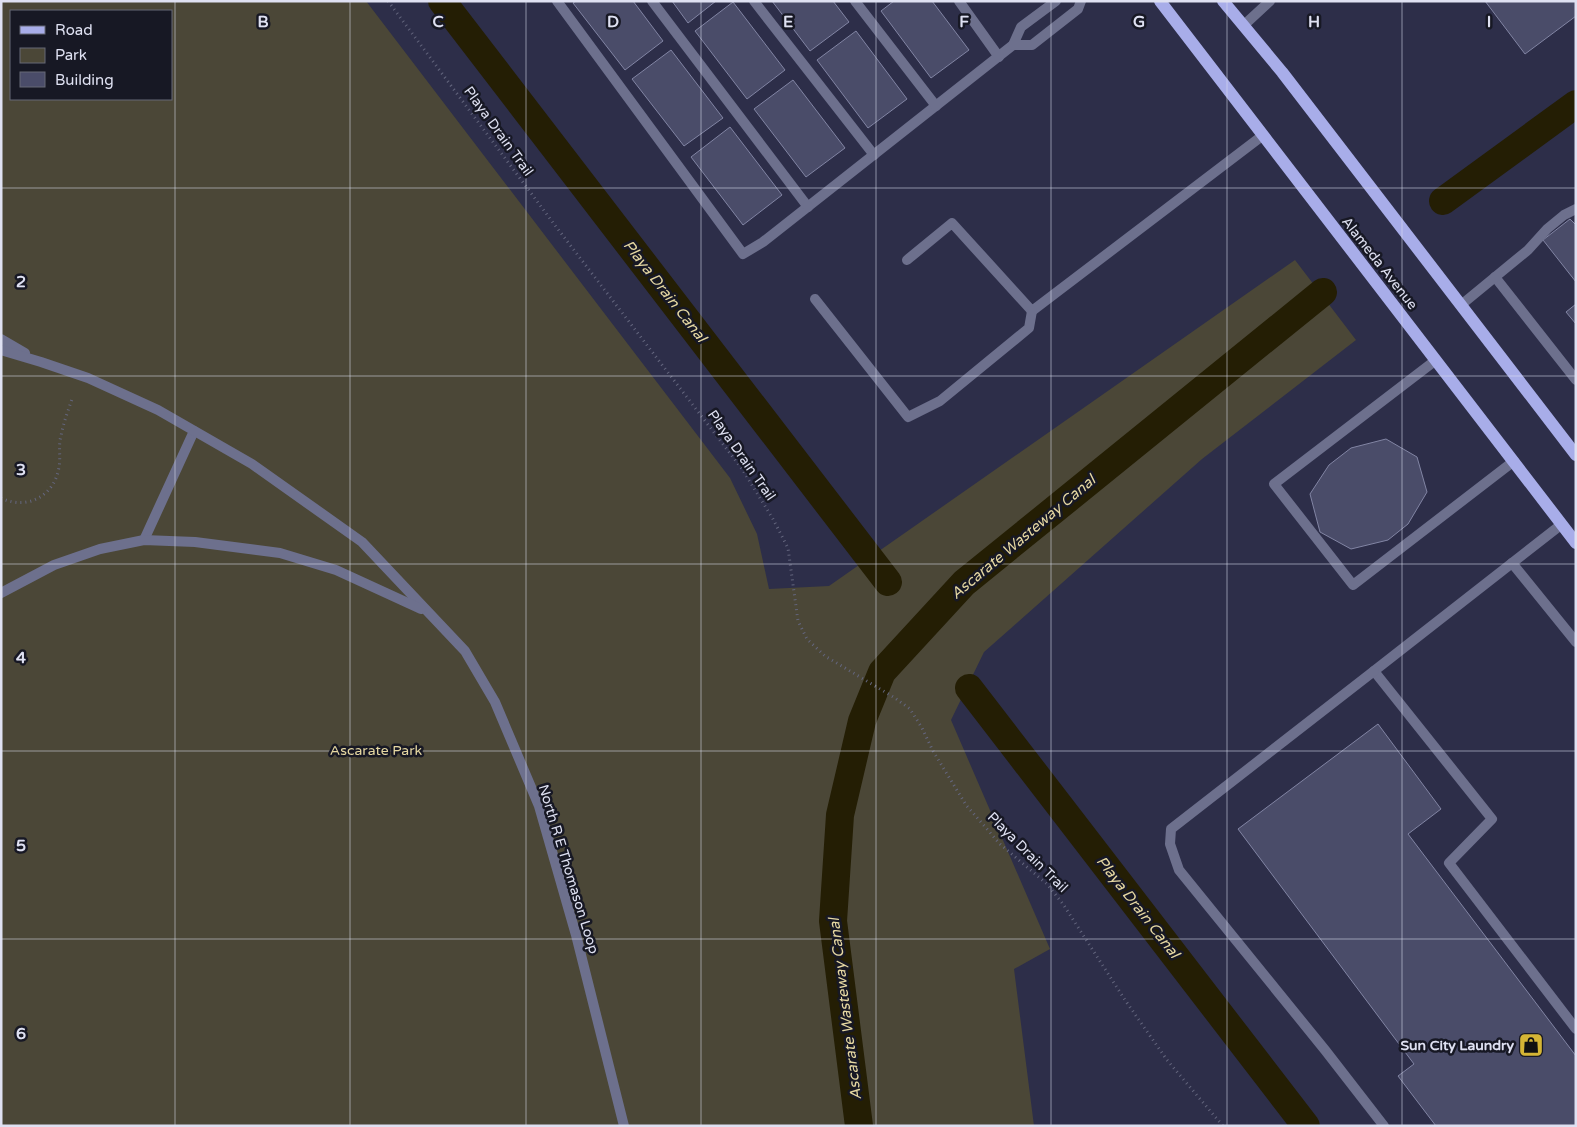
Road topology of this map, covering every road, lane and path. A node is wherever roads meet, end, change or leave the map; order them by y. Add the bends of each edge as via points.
1 (388, 1) edge
2 (557, 1) edge
3 (652, 1) edge
4 (754, 1) edge
5 (855, 1) edge
6 (959, 1) edge
7 (1056, 1) edge
8 (1081, 1) edge
9 (1160, 1) edge
10 (1224, 1) edge
11 (1270, 1) edge
12 (1243, 26) junction
13 (1013, 45) junction
14 (999, 56) junction
15 (936, 106) junction
16 (1262, 136) junction
17 (874, 155) junction
18 (808, 207) junction
19 (1576, 209) edge
20 (908, 260) dead end
21 (1495, 277) junction
22 (815, 299) dead end
23 (1461, 305) junction
24 (1032, 311) junction
25 (1, 340) edge
26 (1, 350) edge
27 (1436, 360) junction
28 (41, 362) junction
29 (1576, 380) edge
30 (72, 399) dead end
31 (194, 430) junction
32 (1576, 455) edge
33 (1514, 461) junction
34 (1, 498) edge
35 (1562, 524) junction
36 (144, 540) junction
37 (1576, 543) edge
38 (1512, 563) junction
39 (1, 593) edge
40 (427, 611) junction
41 (1576, 642) edge
42 (1374, 671) junction
43 (1576, 1029) edge
44 (624, 1126) edge
45 (1223, 1126) edge
46 (1384, 1126) edge

1 - 45 path, Playa Drain Trail via 742,469 788,548 798,621 807,639 825,656 910,709 966,805 1000,844 1046,884 1063,904 1167,1060
2 - 18 street via 743,254
3 - 18 street
4 - 17 street
5 - 15 street
6 - 14 street
7 - 13 street via 1021,27
8 - 13 street via 1078,9 1032,45
9 - 16 main road, Alameda Avenue
10 - 12 main road
11 - 12 street
12 - 23 main road
13 - 14 street
14 - 15 street
15 - 17 street
16 - 24 street
16 - 27 main road, Alameda Avenue
17 - 18 street
19 - 21 street via 1547,229 1528,250
20 - 24 street via 952,223
21 - 23 street
21 - 29 street
22 - 24 street via 908,417 940,401 1029,328
23 - 32 main road
25 - 28 street
26 - 28 street, North R E Thomason Loop
27 - 33 main road, Alameda Avenue
27 - 33 street via 1274,484 1353,585
28 - 31 street, North R E Thomason Loop via 105,386
30 - 34 path via 60,438 56,481 37,500 25,503
31 - 36 street
31 - 40 street, North R E Thomason Loop via 252,464 362,542
33 - 35 main road, Alameda Avenue
35 - 37 main road, Alameda Avenue
35 - 38 street
36 - 39 street via 100,549 54,566
36 - 40 street via 195,542 280,553 336,570
38 - 41 street
38 - 42 street
40 - 44 street, North R E Thomason Loop via 465,651 495,702 539,806 576,935
42 - 43 street via 1492,819 1449,863
42 - 46 street via 1171,829 1170,844 1179,870

